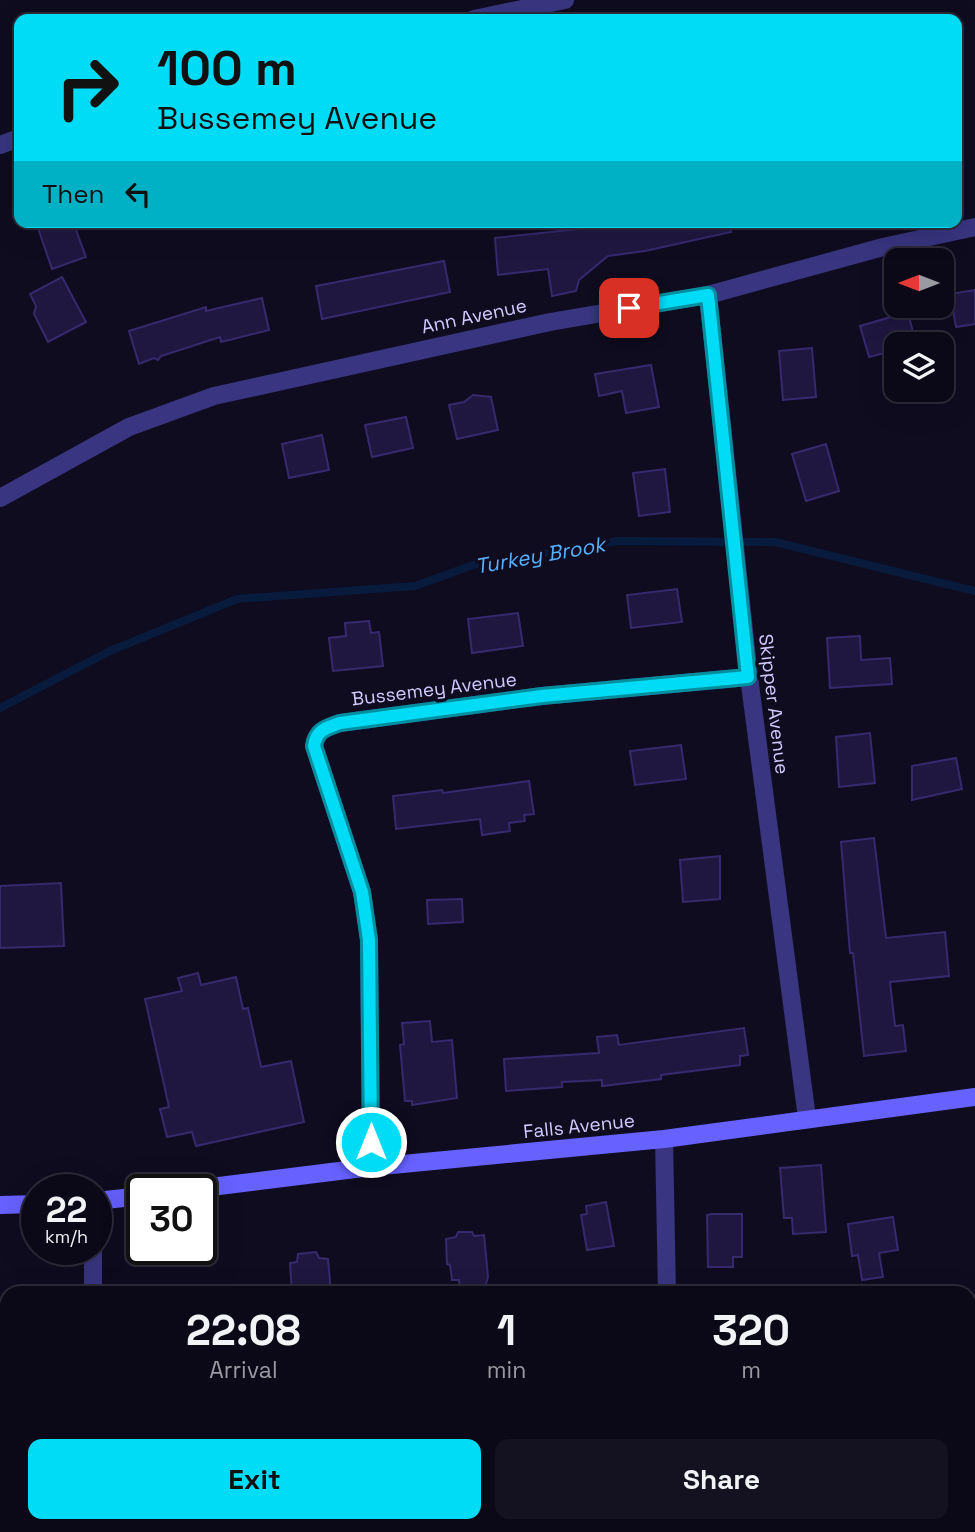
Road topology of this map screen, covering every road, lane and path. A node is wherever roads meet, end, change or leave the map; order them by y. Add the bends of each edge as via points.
1 (565, 0) edge
2 (498, 14) edge
3 (975, 226) edge
4 (708, 295) junction
5 (0, 498) edge
6 (748, 677) junction
7 (975, 1097) edge
8 (807, 1118) junction
9 (664, 1139) junction
10 (371, 1167) junction
11 (217, 1186) edge
12 (21, 1204) edge
13 (0, 1205) edge
14 (93, 1265) edge
15 (93, 1286) edge
16 (667, 1286) edge

1 - 2 street
3 - 4 street, Ann Avenue
4 - 5 street, Ann Avenue via 550,322 214,396 130,428
4 - 6 street, Skipper Avenue
6 - 8 street, Skipper Avenue
6 - 10 street, Bussemey Avenue via 542,696 340,723 316,736 314,746 362,892 369,940
7 - 8 main road, Falls Avenue
8 - 9 main road, Falls Avenue
9 - 10 main road, Falls Avenue
9 - 16 street
10 - 11 main road, Falls Avenue
12 - 13 main road
14 - 15 street

